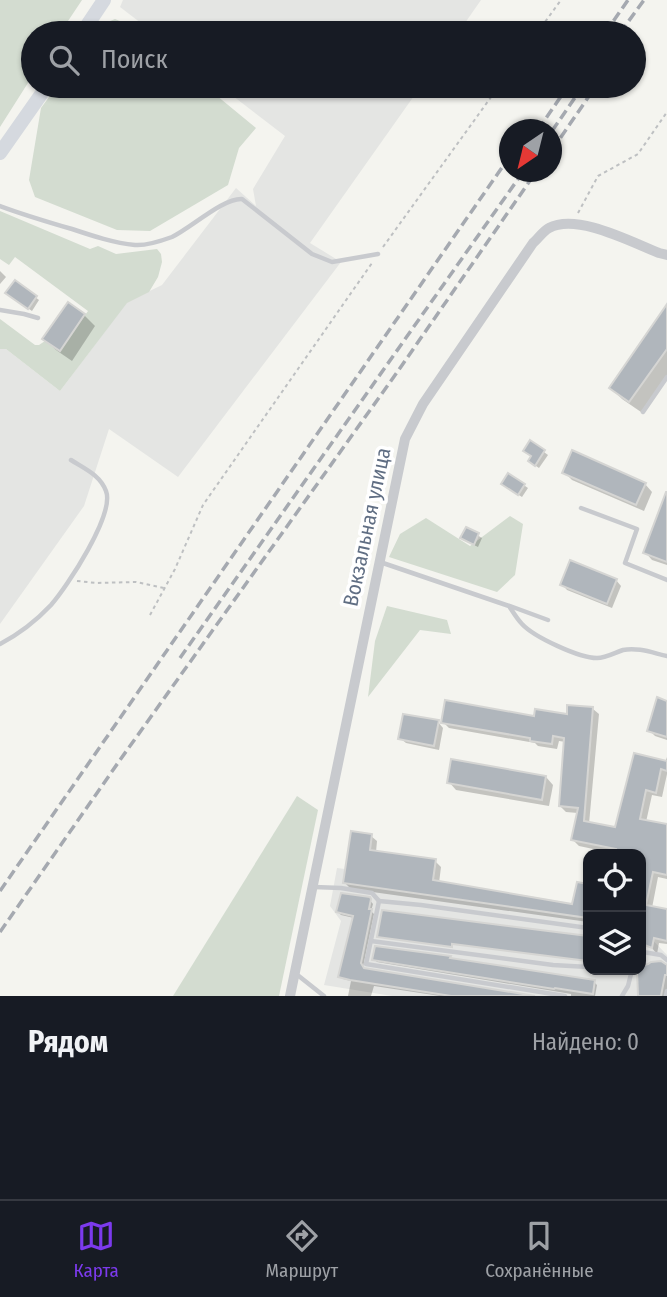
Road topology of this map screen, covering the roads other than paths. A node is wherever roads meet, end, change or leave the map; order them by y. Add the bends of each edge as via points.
1 (103, 0) edge
2 (90, 21) edge
3 (39, 98) edge
4 (0, 153) edge
5 (0, 206) edge
6 (378, 254) road end
7 (667, 255) edge
8 (0, 310) edge
9 (38, 318) dead end
10 (667, 377) edge
11 (643, 412) dead end
12 (71, 460) dead end
13 (581, 508) dead end
14 (380, 562) junction
15 (667, 580) edge
16 (509, 606) junction
17 (548, 620) dead end
18 (0, 644) edge
19 (667, 656) edge
20 (313, 887) junction
21 (379, 901) junction
22 (583, 927) edge
23 (371, 941) junction
24 (646, 953) edge
25 (667, 960) edge
26 (583, 967) edge
27 (295, 973) junction
28 (631, 975) edge
29 (290, 996) edge
30 (324, 996) edge
31 (565, 996) edge
32 (622, 996) edge

1 - 2 main road
3 - 4 main road
5 - 6 lane via 137,245 172,236 213,209 242,199 312,254 332,262
7 - 14 street, Вокзальная улица via 572,223 549,228 533,243 423,404 405,439
8 - 9 lane
10 - 11 lane
12 - 18 lane via 98,477 108,494 105,513 94,540 51,604
13 - 15 lane via 637,529 625,563
14 - 16 lane
14 - 20 street, Вокзальная улица
16 - 17 lane
16 - 19 lane via 532,633 583,655 604,657 633,649
20 - 21 lane via 372,893
20 - 27 street, Вокзальная улица
21 - 22 lane
21 - 23 lane
23 - 26 lane
23 - 31 lane via 366,964
24 - 25 lane
27 - 29 street, Вокзальная улица
27 - 30 lane
28 - 32 lane

